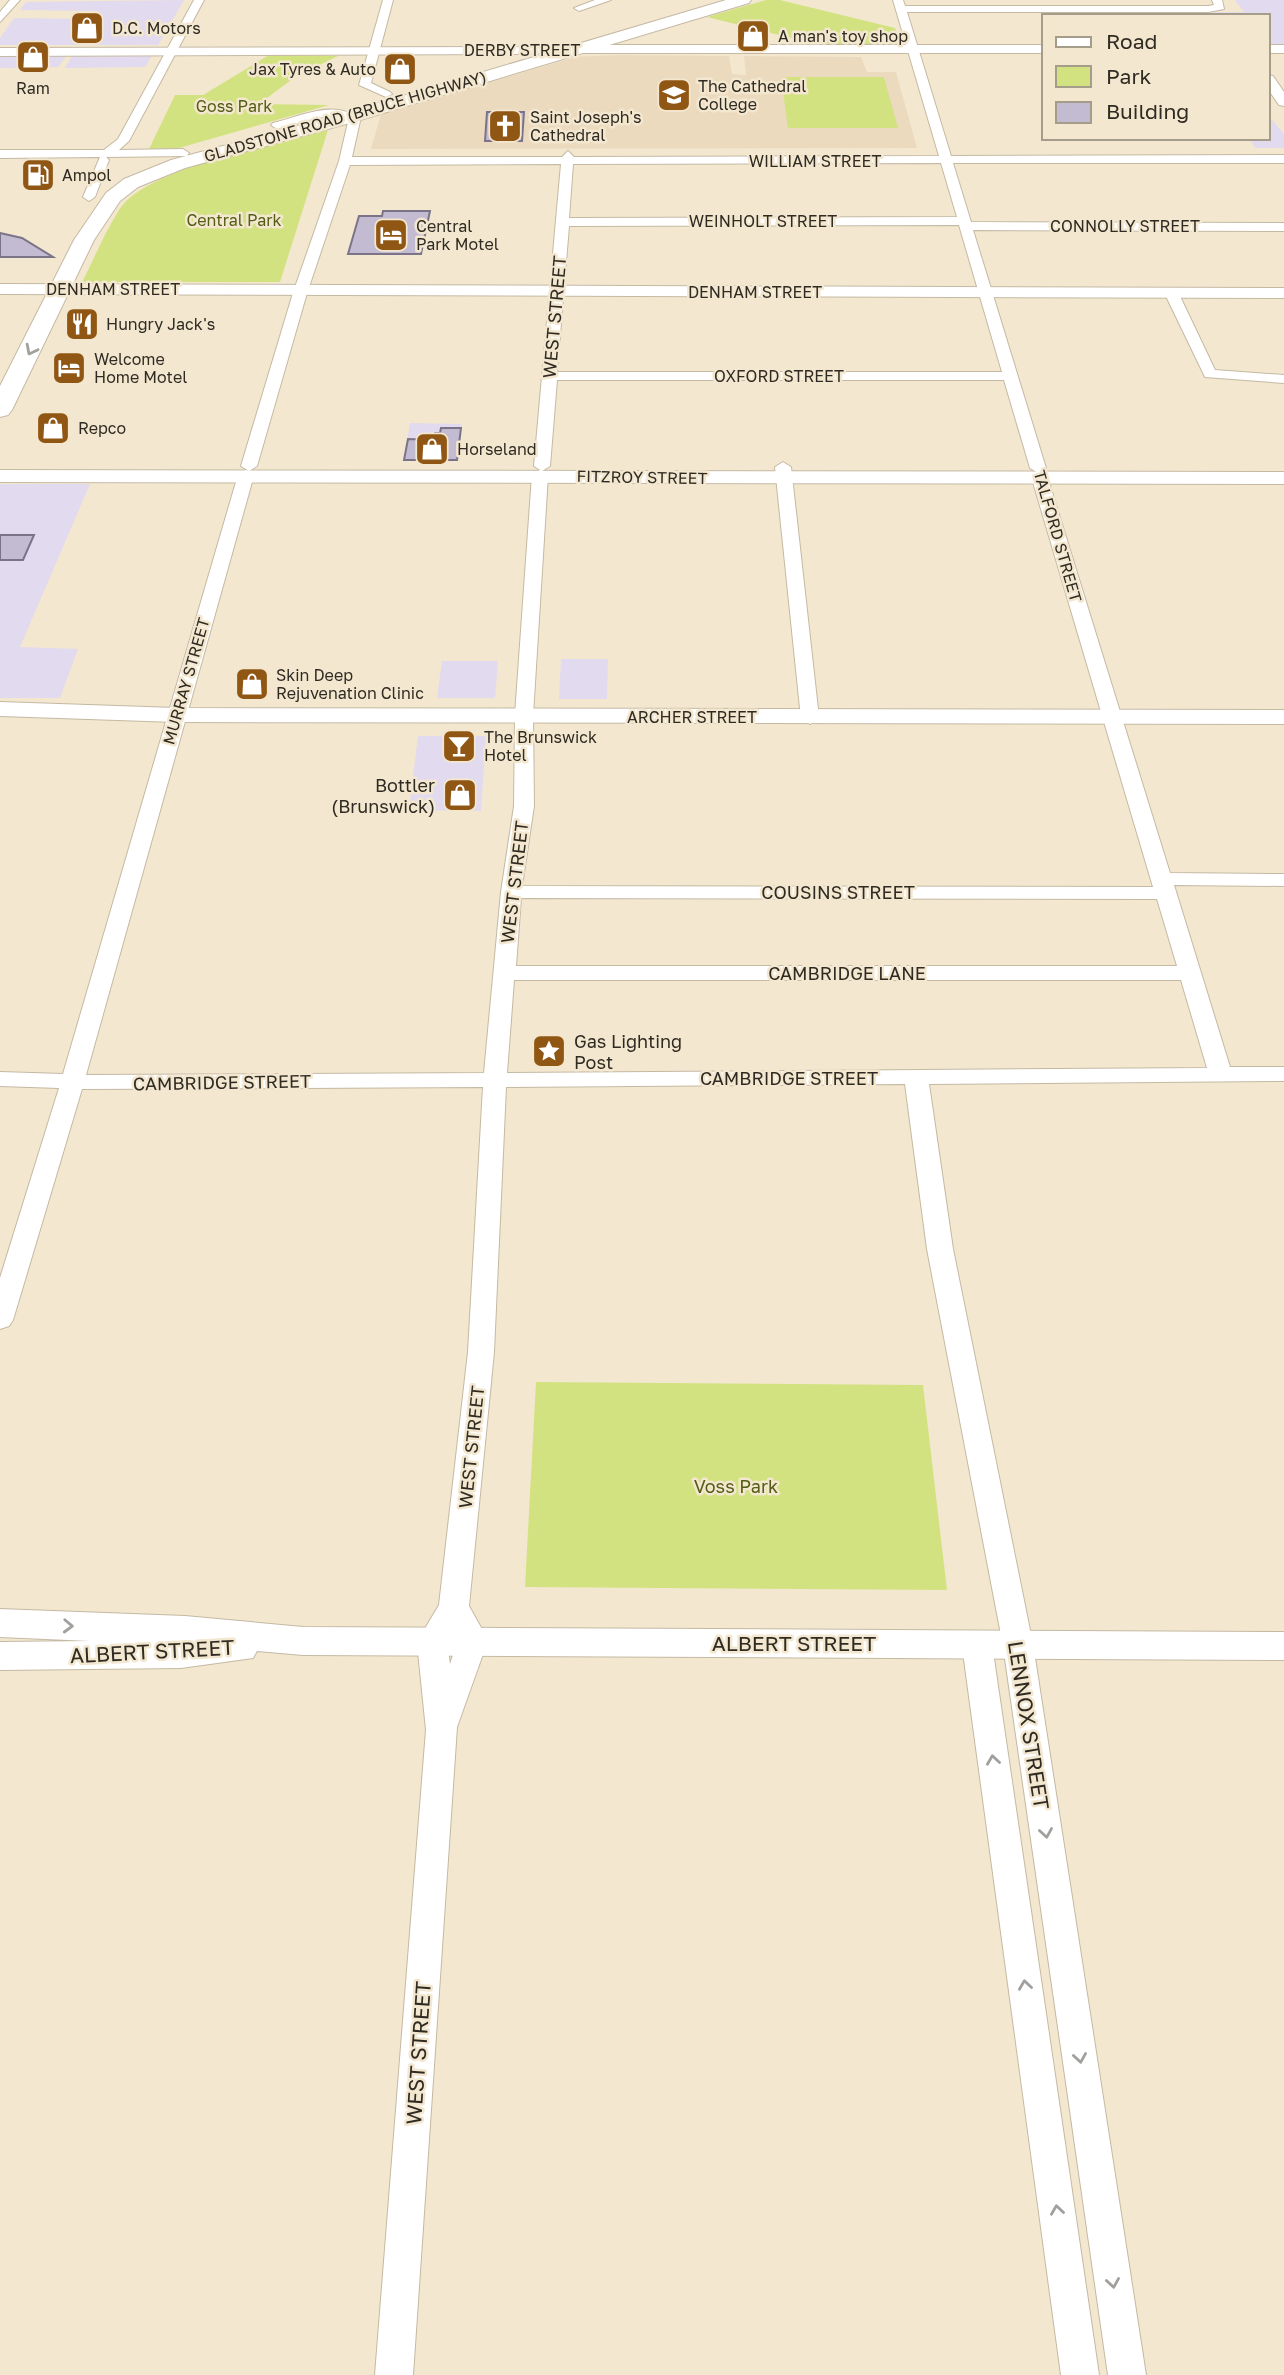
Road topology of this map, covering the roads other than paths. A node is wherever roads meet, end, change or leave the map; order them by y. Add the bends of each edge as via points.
1 (15, 0) edge
2 (199, 0) edge
3 (388, 0) edge
4 (606, 0) edge
5 (706, 0) edge
6 (743, 0) edge
7 (1219, 3) edge
8 (579, 4) edge
9 (899, 4) edge
10 (0, 19) edge
11 (577, 23) dead end
12 (573, 49) junction
13 (1042, 49) edge
14 (373, 50) junction
15 (535, 50) junction
16 (911, 50) junction
17 (172, 51) junction
18 (0, 52) edge
19 (1270, 82) edge
20 (365, 85) junction
21 (386, 94) junction
22 (1284, 102) edge
23 (352, 107) junction
24 (277, 125) junction
25 (253, 143) junction
26 (183, 153) junction
27 (0, 154) edge
28 (105, 156) junction
29 (1284, 157) edge
30 (346, 158) junction
31 (567, 158) junction
32 (945, 158) junction
33 (0, 160) edge
34 (161, 160) junction
35 (89, 197) junction
36 (562, 222) junction
37 (965, 224) junction
38 (1284, 226) edge
39 (0, 289) edge
40 (555, 292) junction
41 (984, 292) junction
42 (1171, 292) junction
43 (49, 293) junction
44 (300, 293) junction
45 (1284, 293) edge
46 (0, 297) edge
47 (0, 364) edge
48 (549, 376) junction
49 (1010, 376) junction
50 (1284, 379) edge
51 (0, 410) edge
52 (0, 467) edge
53 (1284, 468) edge
54 (101, 471) junction
55 (248, 471) junction
56 (541, 471) junction
57 (784, 473) junction
58 (1039, 473) junction
59 (0, 476) edge
60 (1284, 478) edge
61 (0, 709) edge
62 (99, 714) junction
63 (176, 715) junction
64 (524, 715) junction
65 (1284, 717) edge
66 (810, 718) junction
67 (1112, 718) junction
68 (0, 720) edge
69 (1284, 880) edge
70 (1165, 886) junction
71 (510, 892) junction
72 (504, 973) junction
73 (1190, 973) junction
74 (1220, 1073) junction
75 (1284, 1074) edge
76 (916, 1077) junction
77 (0, 1079) edge
78 (495, 1080) junction
79 (72, 1083) junction
80 (0, 1320) edge
81 (454, 1608) junction
82 (0, 1623) edge
83 (473, 1640) junction
84 (303, 1641) junction
85 (432, 1642) junction
86 (977, 1645) junction
87 (1018, 1645) junction
88 (1284, 1646) edge
89 (0, 1656) edge
90 (442, 1730) junction
91 (394, 2375) edge
92 (1080, 2375) edge
93 (1127, 2375) edge

1 - 10 street
2 - 17 street
3 - 14 street
4 - 8 street
5 - 15 highway, GLADSTONE ROAD (BRUCE HIGHWAY)
6 - 12 highway, GLADSTONE ROAD (BRUCE HIGHWAY)
7 - 9 street via 1208,9
8 - 11 street
9 - 16 street, TALFORD STREET
12 - 15 highway, DERBY STREET
12 - 16 street, DERBY STREET
12 - 23 highway, GLADSTONE ROAD (BRUCE HIGHWAY)
13 - 16 street, DERBY STREET
14 - 15 street, DERBY STREET
14 - 17 street, DERBY STREET
14 - 20 street
15 - 21 highway, GLADSTONE ROAD (BRUCE HIGHWAY)
16 - 32 street, TALFORD STREET
17 - 18 street, DERBY STREET
17 - 28 street via 123,141
19 - 22 street
20 - 21 street
20 - 23 street
21 - 24 highway, GLADSTONE ROAD (BRUCE HIGHWAY)
23 - 24 street
23 - 25 highway, GLADSTONE ROAD (BRUCE HIGHWAY)
23 - 30 street, MURRAY STREET via 354,121
24 - 26 highway, GLADSTONE ROAD (BRUCE HIGHWAY)
25 - 34 highway
25 - 43 highway, GLADSTONE ROAD (BRUCE HIGHWAY) via 159,170 131,183 113,197
26 - 28 street
26 - 34 highway, GLADSTONE ROAD (BRUCE HIGHWAY)
27 - 28 street
28 - 33 street
28 - 34 street
28 - 35 street
29 - 32 street, WILLIAM STREET via 1132,153
30 - 31 street, WILLIAM STREET
30 - 44 street, MURRAY STREET
31 - 32 street, WILLIAM STREET
31 - 36 street, WEST STREET
32 - 37 street, TALFORD STREET
34 - 35 highway, GLADSTONE ROAD (BRUCE HIGHWAY) via 121,176
35 - 43 highway
36 - 37 street, WEINHOLT STREET
36 - 40 street, WEST STREET
37 - 38 street, CONNOLLY STREET
37 - 41 street, TALFORD STREET
39 - 43 street, DENHAM STREET
40 - 41 street, DENHAM STREET
40 - 44 street, DENHAM STREET
40 - 48 street, WEST STREET
41 - 42 street, DENHAM STREET
41 - 49 street, TALFORD STREET
42 - 45 street, DENHAM STREET
42 - 50 street via 1210,374
43 - 44 street, DENHAM STREET
43 - 46 street, DENHAM STREET
43 - 47 highway
43 -> 51 highway
44 - 55 street, MURRAY STREET
48 - 49 street, OXFORD STREET
48 - 56 street, WEST STREET
49 - 58 street, TALFORD STREET
52 - 54 street, FITZROY STREET
53 - 58 street, FITZROY STREET
54 - 55 street, FITZROY STREET
54 - 59 street, FITZROY STREET
55 - 56 street, FITZROY STREET
55 - 63 street, MURRAY STREET
56 - 57 street, FITZROY STREET
56 - 64 street, WEST STREET
57 - 58 street, FITZROY STREET
57 - 66 street
58 - 60 street, FITZROY STREET
58 - 67 street, TALFORD STREET
61 - 62 street, ARCHER STREET
62 - 63 street, ARCHER STREET
62 - 68 street, ARCHER STREET
63 - 64 street, ARCHER STREET
63 - 79 street, MURRAY STREET
64 - 66 street, ARCHER STREET
64 - 71 street, WEST STREET via 524,806
65 - 67 street, ARCHER STREET
66 - 67 street, ARCHER STREET
67 - 70 street, TALFORD STREET
69 - 70 street, COUSINS STREET
70 - 71 street, COUSINS STREET
70 - 73 street, TALFORD STREET
71 - 72 street, WEST STREET
72 - 73 street, CAMBRIDGE LANE
72 - 78 street, WEST STREET
73 - 74 street, TALFORD STREET
74 - 75 street, CAMBRIDGE STREET
74 - 76 street, CAMBRIDGE STREET
76 - 78 street, CAMBRIDGE STREET
76 - 87 street, LENNOX STREET via 940,1249
77 - 79 street, CAMBRIDGE STREET
78 - 79 street, CAMBRIDGE STREET
78 - 81 street, WEST STREET via 481,1352
79 - 80 street, MURRAY STREET
81 - 83 street
81 - 85 street, WEST STREET
82 -> 84 street, ALBERT STREET via 185,1630
83 - 85 street, ALBERT STREET
83 - 86 street, ALBERT STREET
83 - 90 street, WEST STREET
84 - 85 street, ALBERT STREET
84 - 89 street, ALBERT STREET via 181,1654
85 - 90 street, WEST STREET
86 - 87 street, ALBERT STREET
92 -> 86 street
87 - 88 street, ALBERT STREET
87 -> 93 street, LENNOX STREET
90 - 91 street, WEST STREET

